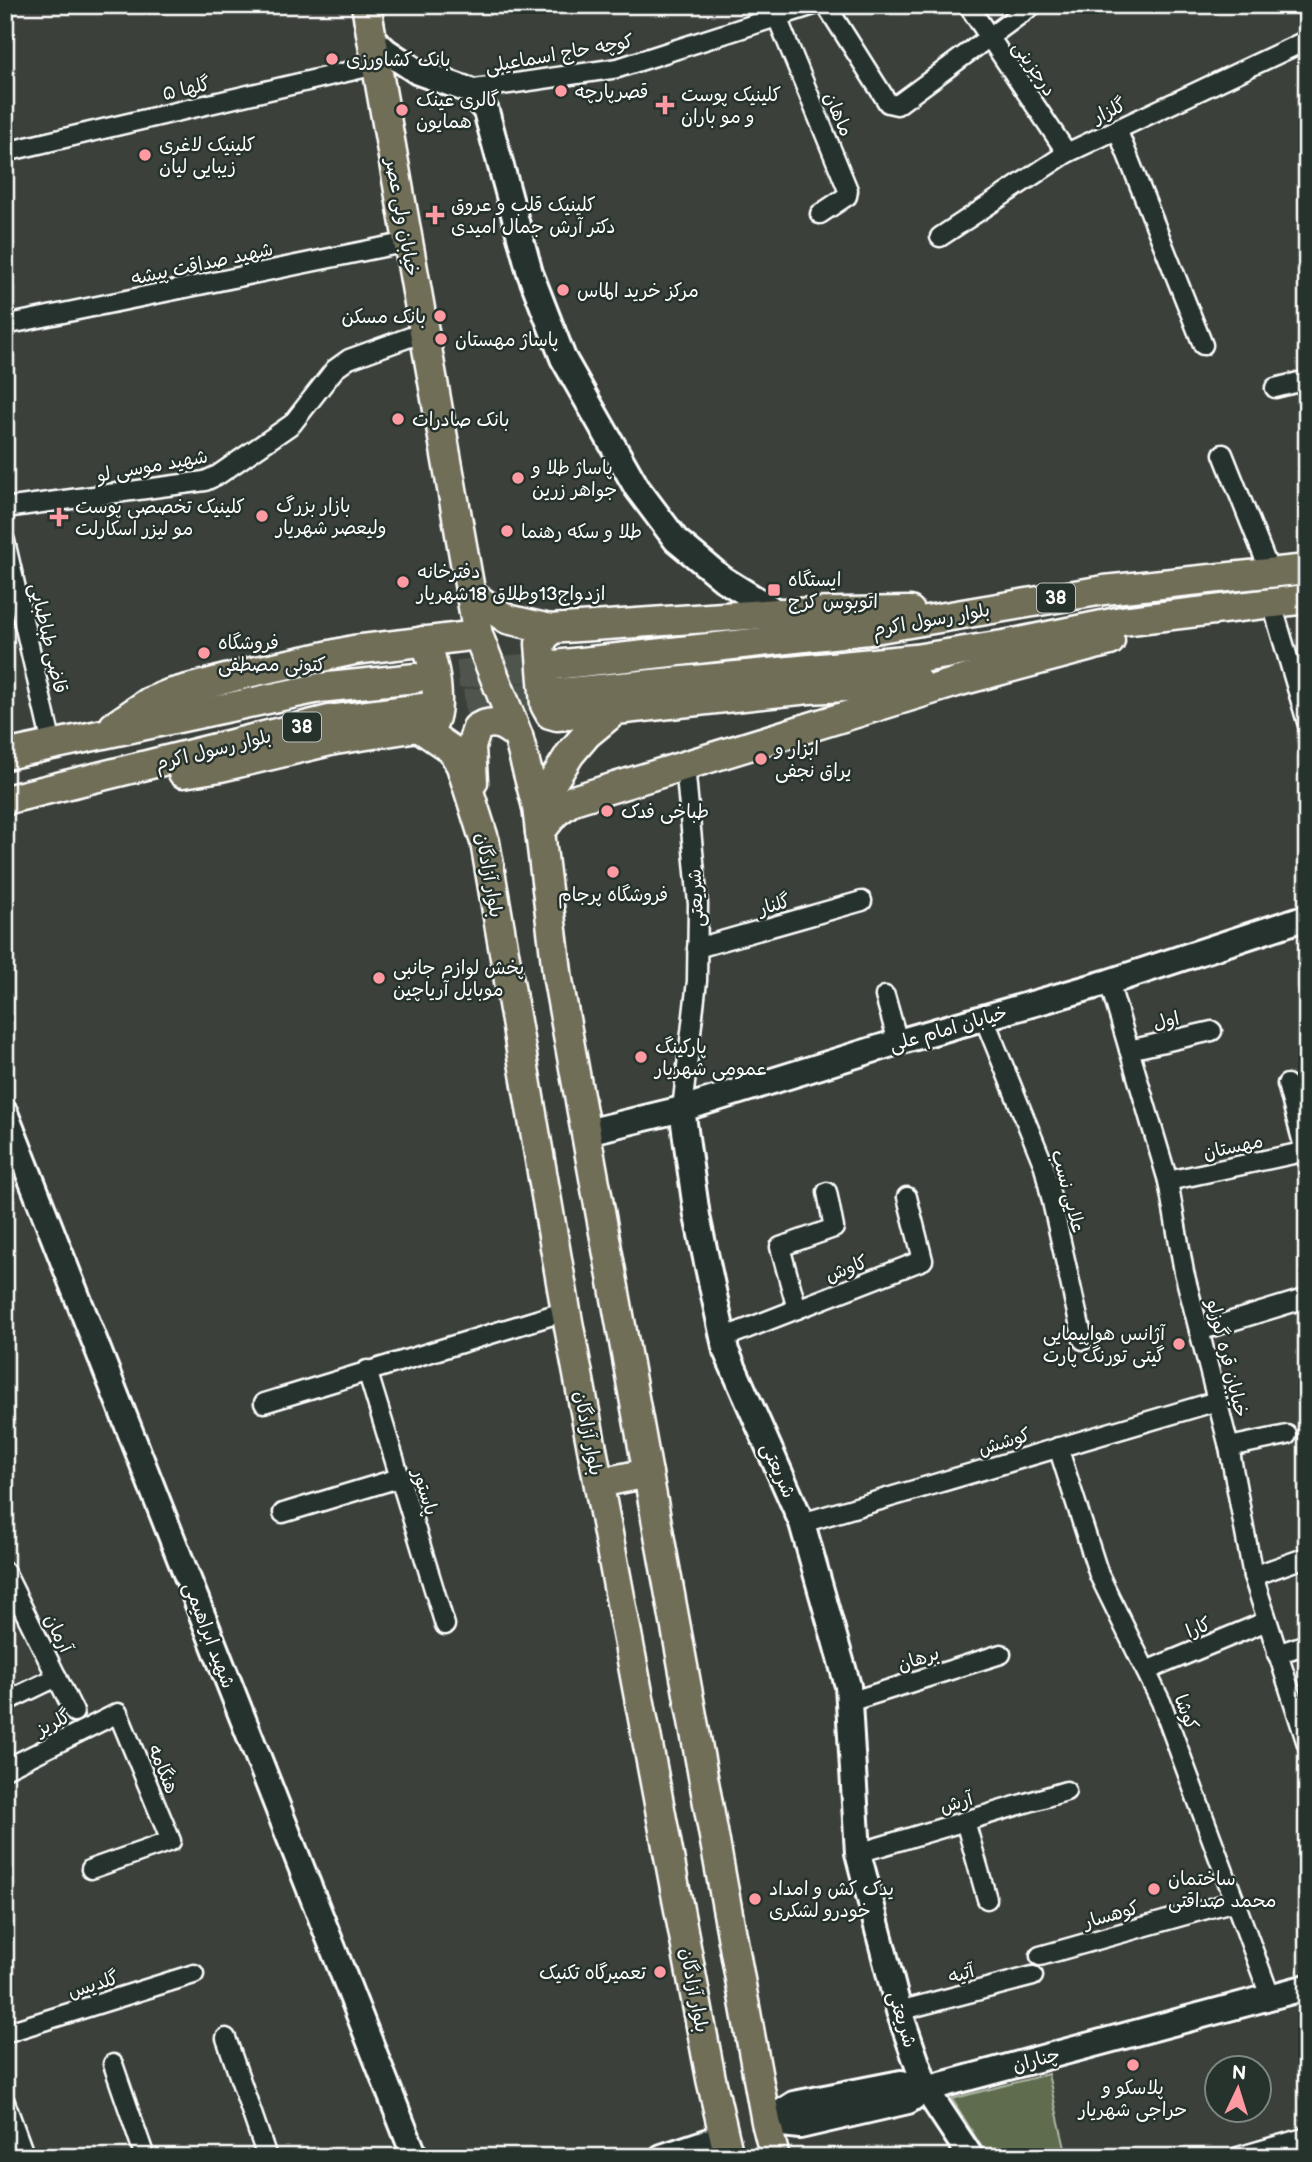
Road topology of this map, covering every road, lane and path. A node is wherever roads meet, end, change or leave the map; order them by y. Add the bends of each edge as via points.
1 (366, 5) edge
2 (814, 5) edge
3 (827, 5) edge
4 (968, 5) edge
5 (1034, 5) edge
6 (774, 12) edge
7 (371, 37) junction
8 (991, 39) junction
9 (1307, 40) edge
10 (376, 65) junction
11 (468, 90) junction
12 (1117, 129) junction
13 (5, 152) edge
14 (1067, 153) junction
15 (820, 214) dead end
16 (940, 237) dead end
17 (408, 242) junction
18 (5, 325) edge
19 (424, 332) junction
20 (1203, 345) dead end
21 (1307, 380) edge
22 (1275, 388) dead end
23 (1223, 454) dead end
24 (5, 508) edge
25 (5, 541) edge
26 (1307, 569) edge
27 (1270, 572) junction
28 (470, 594) junction
29 (1307, 599) edge
30 (1272, 604) junction
31 (1234, 609) junction
32 (778, 613) junction
33 (954, 614) junction
34 (550, 629) junction
35 (478, 635) junction
36 (424, 641) junction
37 (555, 665) tunnel mouth
38 (416, 678) tunnel mouth
39 (960, 681) junction
40 (558, 694) tunnel mouth
41 (616, 710) junction
42 (421, 718) junction
43 (1307, 722) edge
44 (98, 736) junction
45 (518, 736) junction
46 (52, 745) junction
47 (5, 755) edge
48 (685, 765) junction
49 (5, 800) edge
50 (477, 808) junction
51 (538, 819) junction
52 (862, 901) dead end
53 (1307, 917) edge
54 (697, 948) junction
55 (1109, 982) junction
56 (885, 996) dead end
57 (984, 1018) junction
58 (1212, 1031) dead end
59 (898, 1042) junction
60 (1129, 1050) junction
61 (1287, 1084) dead end
62 (682, 1109) junction
63 (5, 1113) edge
64 (587, 1132) junction
65 (1306, 1151) edge
66 (1168, 1181) junction
67 (827, 1192) dead end
68 (907, 1197) dead end
69 (1307, 1297) edge
70 (797, 1309) junction
71 (566, 1311) junction
72 (1199, 1331) junction
73 (723, 1338) junction
74 (1083, 1340) dead end
75 (367, 1370) junction
76 (1217, 1401) junction
77 (264, 1403) dead end
78 (1287, 1435) dead end
79 (1058, 1447) junction
80 (1229, 1447) junction
81 (648, 1473) junction
82 (399, 1478) junction
83 (598, 1483) junction
84 (283, 1513) dead end
85 (802, 1523) junction
86 (1307, 1557) edge
87 (5, 1572) edge
88 (1253, 1576) junction
89 (1267, 1621) junction
90 (445, 1625) dead end
91 (1307, 1644) edge
92 (1001, 1654) dead end
93 (1277, 1654) junction
94 (1146, 1671) junction
95 (57, 1677) junction
96 (5, 1702) edge
97 (849, 1702) junction
98 (74, 1712) dead end
99 (118, 1713) joint
100 (1307, 1744) edge
101 (5, 1769) edge
102 (1066, 1791) dead end
103 (965, 1821) junction
104 (858, 1853) junction
105 (92, 1869) dead end
106 (987, 1899) dead end
107 (1235, 1901) junction
108 (1040, 1956) dead end
109 (194, 1974) dead end
110 (1033, 1976) dead end
111 (1307, 1987) edge
112 (1270, 1996) junction
113 (899, 2011) junction
114 (5, 2033) edge
115 (226, 2038) dead end
116 (113, 2064) dead end
117 (926, 2089) junction
118 (5, 2102) edge
119 (766, 2122) junction
120 (1307, 2137) edge
121 (727, 2146) edge
122 (25, 2157) edge
123 (145, 2157) edge
124 (267, 2157) edge
125 (415, 2157) edge
126 (663, 2157) edge
127 (775, 2157) edge
128 (971, 2157) edge
129 (1238, 2157) edge

1 - 7 main road, خیابان ولی عصر
2 - 6 street, کوچه حاج اسماعیلی
3 - 8 street via 892,105
4 - 8 street, درجزینی
5 - 8 street
6 - 11 street, کوچه حاج اسماعیلی via 618,68
6 - 15 street, ماهان via 848,190 847,196
7 - 10 main road, خیابان ولی عصر
7 - 11 street via 418,72
8 - 14 street, درجزینی
9 - 12 street, گلزار
10 - 13 street, گلها ۵
10 - 17 main road, خیابان ولی عصر
11 - 32 street via 486,111 530,273 563,358 637,488 676,540 723,579
12 - 14 street, گلزار
12 - 20 street
14 - 16 street, گلزار
17 - 18 street, شهید صداقت پیشه
17 - 19 main road, خیابان ولی عصر
19 - 24 street, شهید موسی لو via 349,359 335,369 292,424 205,481
19 - 28 main road, خیابان ولی عصر
21 - 22 street
23 - 27 street
25 - 46 street, قاضی طباطبایی
26 - 27 main road, بلوار رسول اکرم / 38
27 - 33 main road, بلوار رسول اکرم / 38 via 1104,590
28 - 34 main road via 507,619
28 - 35 main road, خیابان ولی عصر
29 - 30 main road, بلوار رسول اکرم / 38
30 - 31 main road, بلوار رسول اکرم / 38
30 - 43 street
31 - 39 main road
31 - 40 main road, بلوار رسول اکرم / 38 via 1122,621 915,659
32 - 33 main road via 881,609
32 - 34 main road
33 - 37 main road, بلوار رسول اکرم / 38 via 867,630
34 - 41 main road via 540,644 545,705 550,713
35 - 36 main road
35 - 45 main road, خیابان ولی عصر
36 - 42 main road via 431,652 437,712 431,725
36 - 44 main road via 316,657 169,694
38 - 44 main road, بلوار رسول اکرم / 38 via 319,688
39 - 41 main road via 809,689
39 - 48 main road
41 - 51 main road via 570,754
42 - 49 main road, بلوار رسول اکرم / 38 via 329,720
42 - 50 main road, بلوار آزادگان via 452,750
44 - 46 main road, بلوار رسول اکرم / 38
45 - 50 main road via 496,722 477,728 471,759
45 - 51 main road
46 - 47 main road, بلوار رسول اکرم / 38
48 - 51 main road via 573,800
48 - 54 street, شریعتی via 698,904
50 - 71 main road, بلوار آزادگان
51 - 64 main road via 558,980
52 - 54 street, گلنار
53 - 55 street, خیابان امام علی
54 - 62 street, شریعتی
55 - 57 street, خیابان امام علی
55 - 60 street, خیابان قره گوزلو
56 - 59 street
57 - 59 street, خیابان امام علی
57 - 74 street, علایی نسب via 1044,1167
58 - 60 street, اول
59 - 62 street, خیابان امام علی
60 - 66 street, خیابان قره گوزلو
61 - 65 street
62 - 64 street, خیابان امام علی
62 - 73 street, شریعتی via 697,1216
63 - 125 street, شهید ابراهیمی
64 - 81 main road
65 - 66 street, مهستان
66 - 72 street, خیابان قره گوزلو
67 - 70 street via 834,1228 780,1247
68 - 70 street, کاوش via 923,1260
69 - 72 street
70 - 73 street, کاوش
71 - 75 street
71 - 83 main road, بلوار آزادگان
72 - 76 street, خیابان قره گوزلو
73 - 85 street, شریعتی
75 - 77 street
75 - 82 street, پاستور
76 - 79 street, کوشش
76 - 80 street, خیابان قره گوزلو
78 - 80 street
79 - 85 street, کوشش
79 - 94 street, کوشا via 1099,1575
80 - 88 street, خیابان قره گوزلو
81 - 83 main road
81 - 119 main road
82 - 84 street
82 - 90 street, پاستور
83 - 121 main road, بلوار آزادگان
85 - 97 street, شریعتی
86 - 88 street
87 - 95 street, آرمان
88 - 89 street, خیابان قره گوزلو
89 - 93 street, خیابان قره گوزلو
89 - 94 street, کارا
91 - 93 street
92 - 97 street, برهان
93 - 100 street, خیابان قره گوزلو
94 - 107 street, کوشا
95 - 96 street
95 - 98 street, آرمان
97 - 104 street, شریعتی
99 - 101 street, گلریز
99 - 105 street, هنگامه via 171,1841
102 - 103 street, آرش
103 - 104 street, آرش
103 - 106 street
104 - 113 street, شریعتی
107 - 108 street, کوهسار
107 - 112 street, کوشا
109 - 114 street, گلدیس
110 - 113 street, آتیه
111 - 112 street, چناران
112 - 117 street, چناران
113 - 117 street, شریعتی
115 - 124 street
116 - 123 street
117 - 119 street, چناران via 908,2101 800,2126
117 - 128 street, شریعتی
118 - 122 street
119 - 127 main road
120 - 129 street
121 - 126 street

